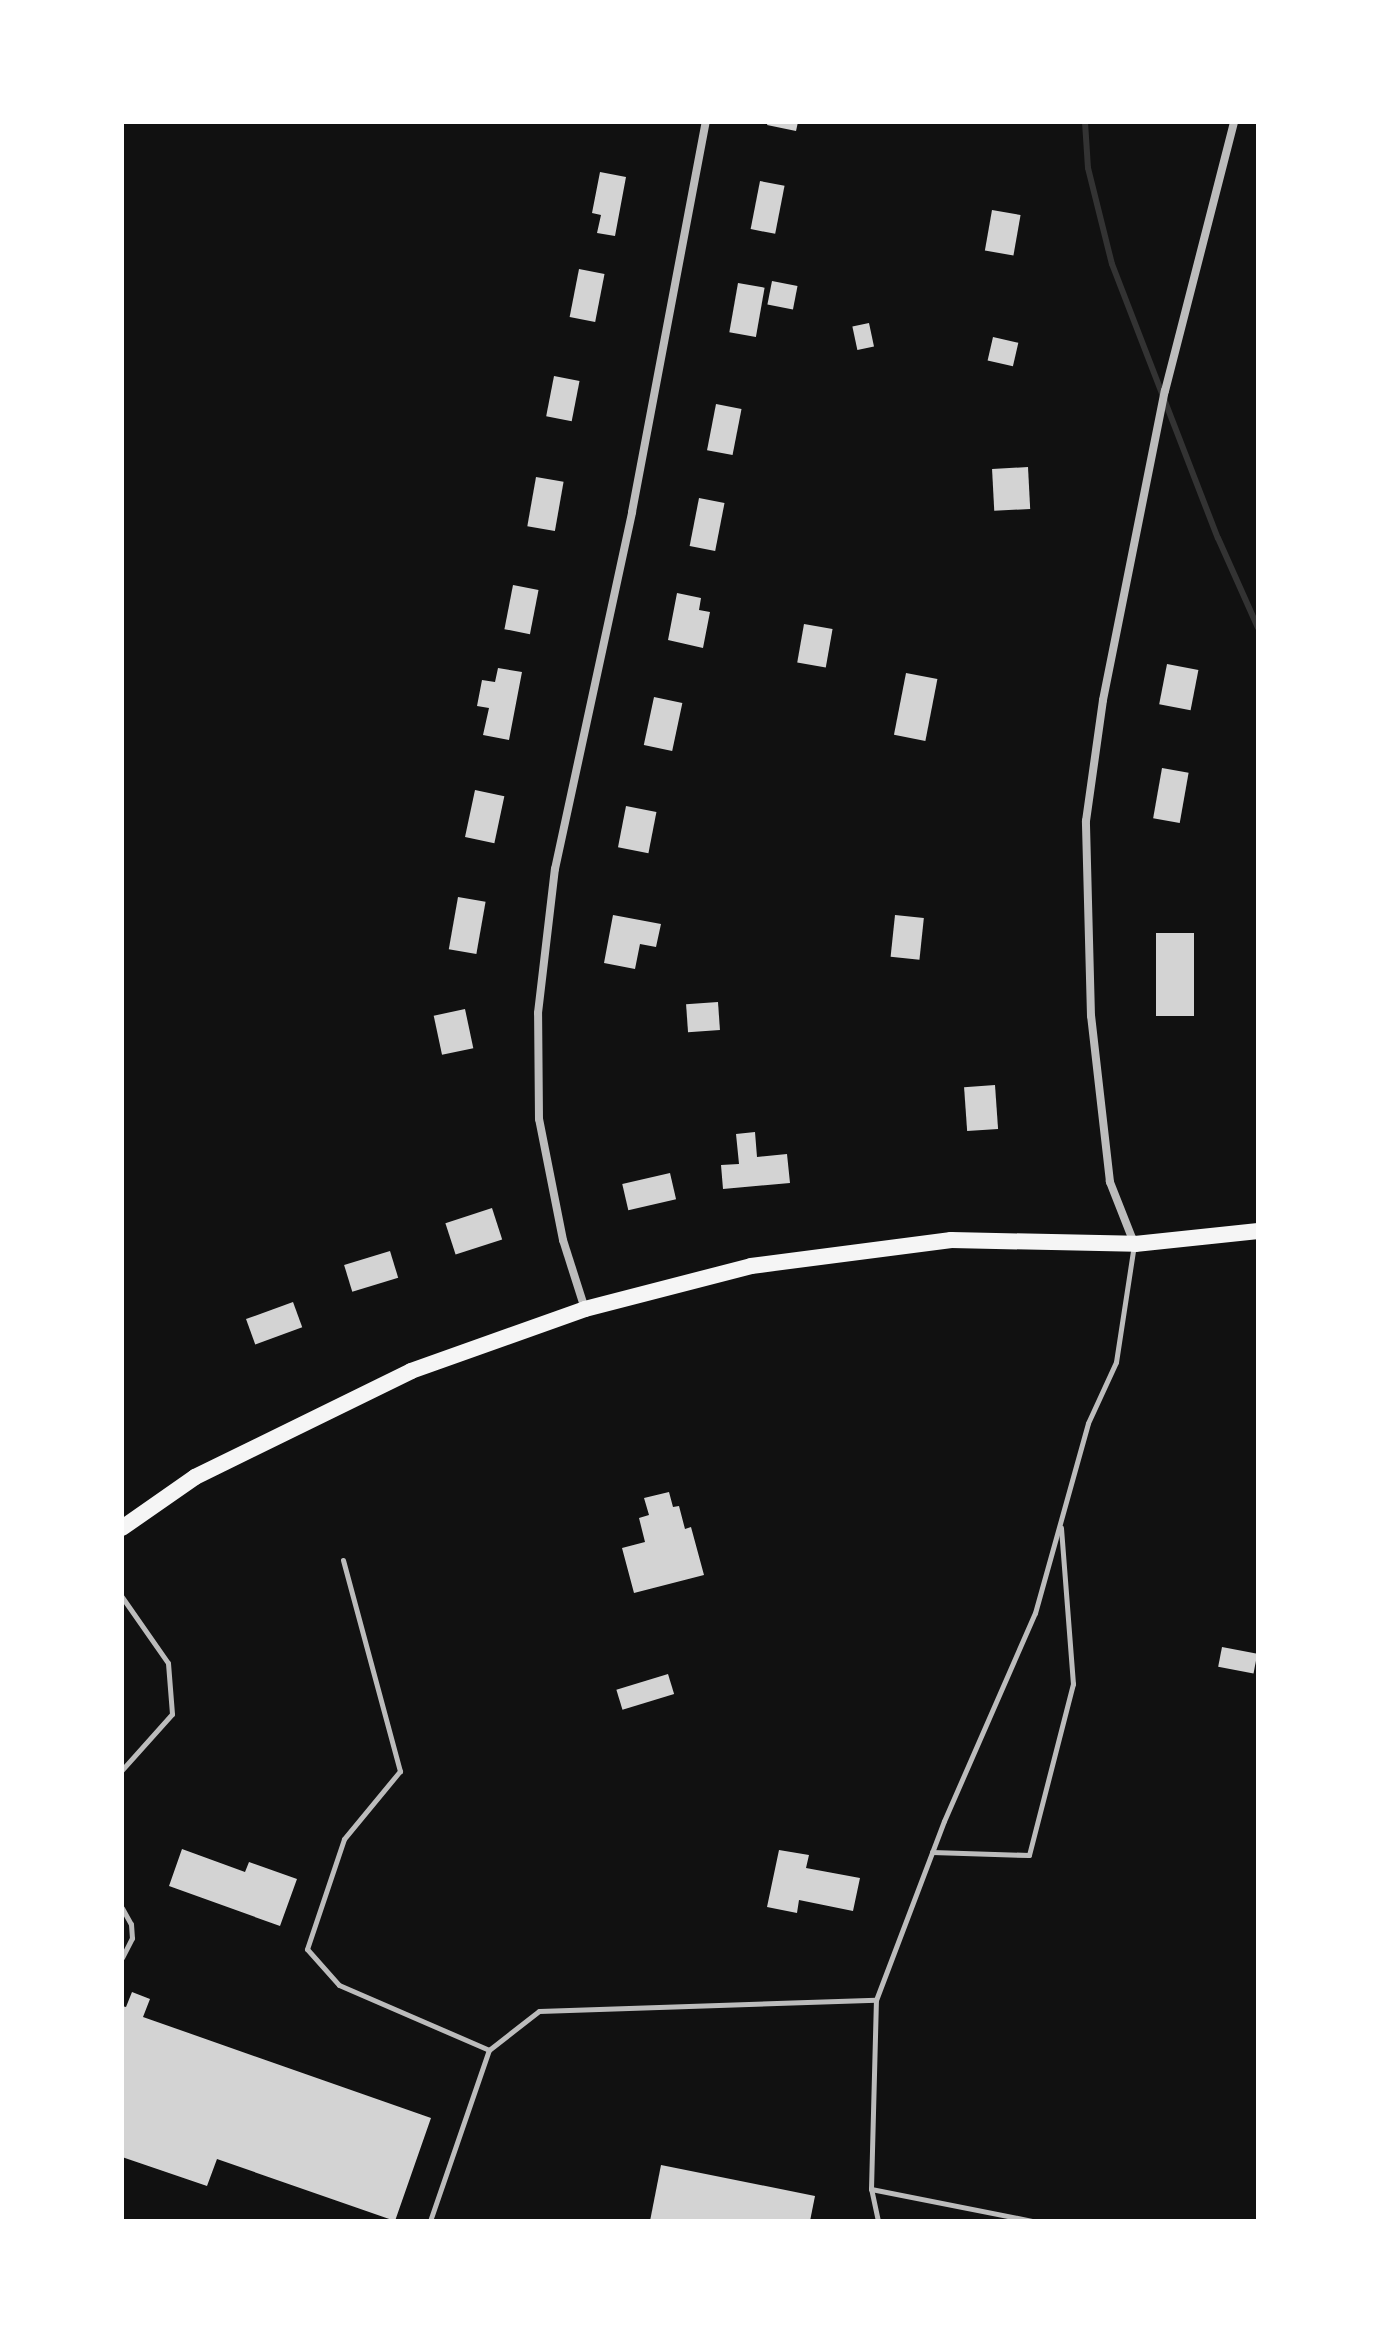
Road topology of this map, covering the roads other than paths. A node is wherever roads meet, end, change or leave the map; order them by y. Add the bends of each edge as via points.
1 (706, 122) edge
2 (1234, 122) edge
3 (1258, 1231) edge
4 (1135, 1244) junction
5 (585, 1309) junction
6 (1061, 1522) junction
7 (122, 1528) edge
8 (343, 1560) dead end
9 (122, 1597) edge
10 (122, 1770) edge
11 (932, 1852) junction
12 (122, 1908) edge
13 (122, 1958) edge
14 (876, 2000) junction
15 (489, 2050) junction
16 (871, 2189) junction
17 (1012, 2219) edge
18 (430, 2221) edge
19 (878, 2221) edge
20 (1032, 2221) edge

1 - 5 street via 632,512 555,869 538,1013 539,1119 563,1240
2 - 4 street via 1165,391 1103,700 1086,821 1091,1016 1110,1182
3 - 4 main road
4 - 5 main road via 951,1240 751,1266
4 - 6 lane via 1116,1362 1088,1423
5 - 7 main road via 411,1371 195,1477
6 - 11 lane via 1035,1613
6 - 11 lane via 1073,1684 1029,1855
8 - 15 lane via 400,1771 344,1839 307,1949 339,1985
9 - 10 lane via 168,1663 172,1714
11 - 14 lane
12 - 13 lane via 132,1938
14 - 15 lane via 539,2011
14 - 16 lane
15 - 18 lane
16 - 17 lane
16 - 19 lane
17 - 20 lane

